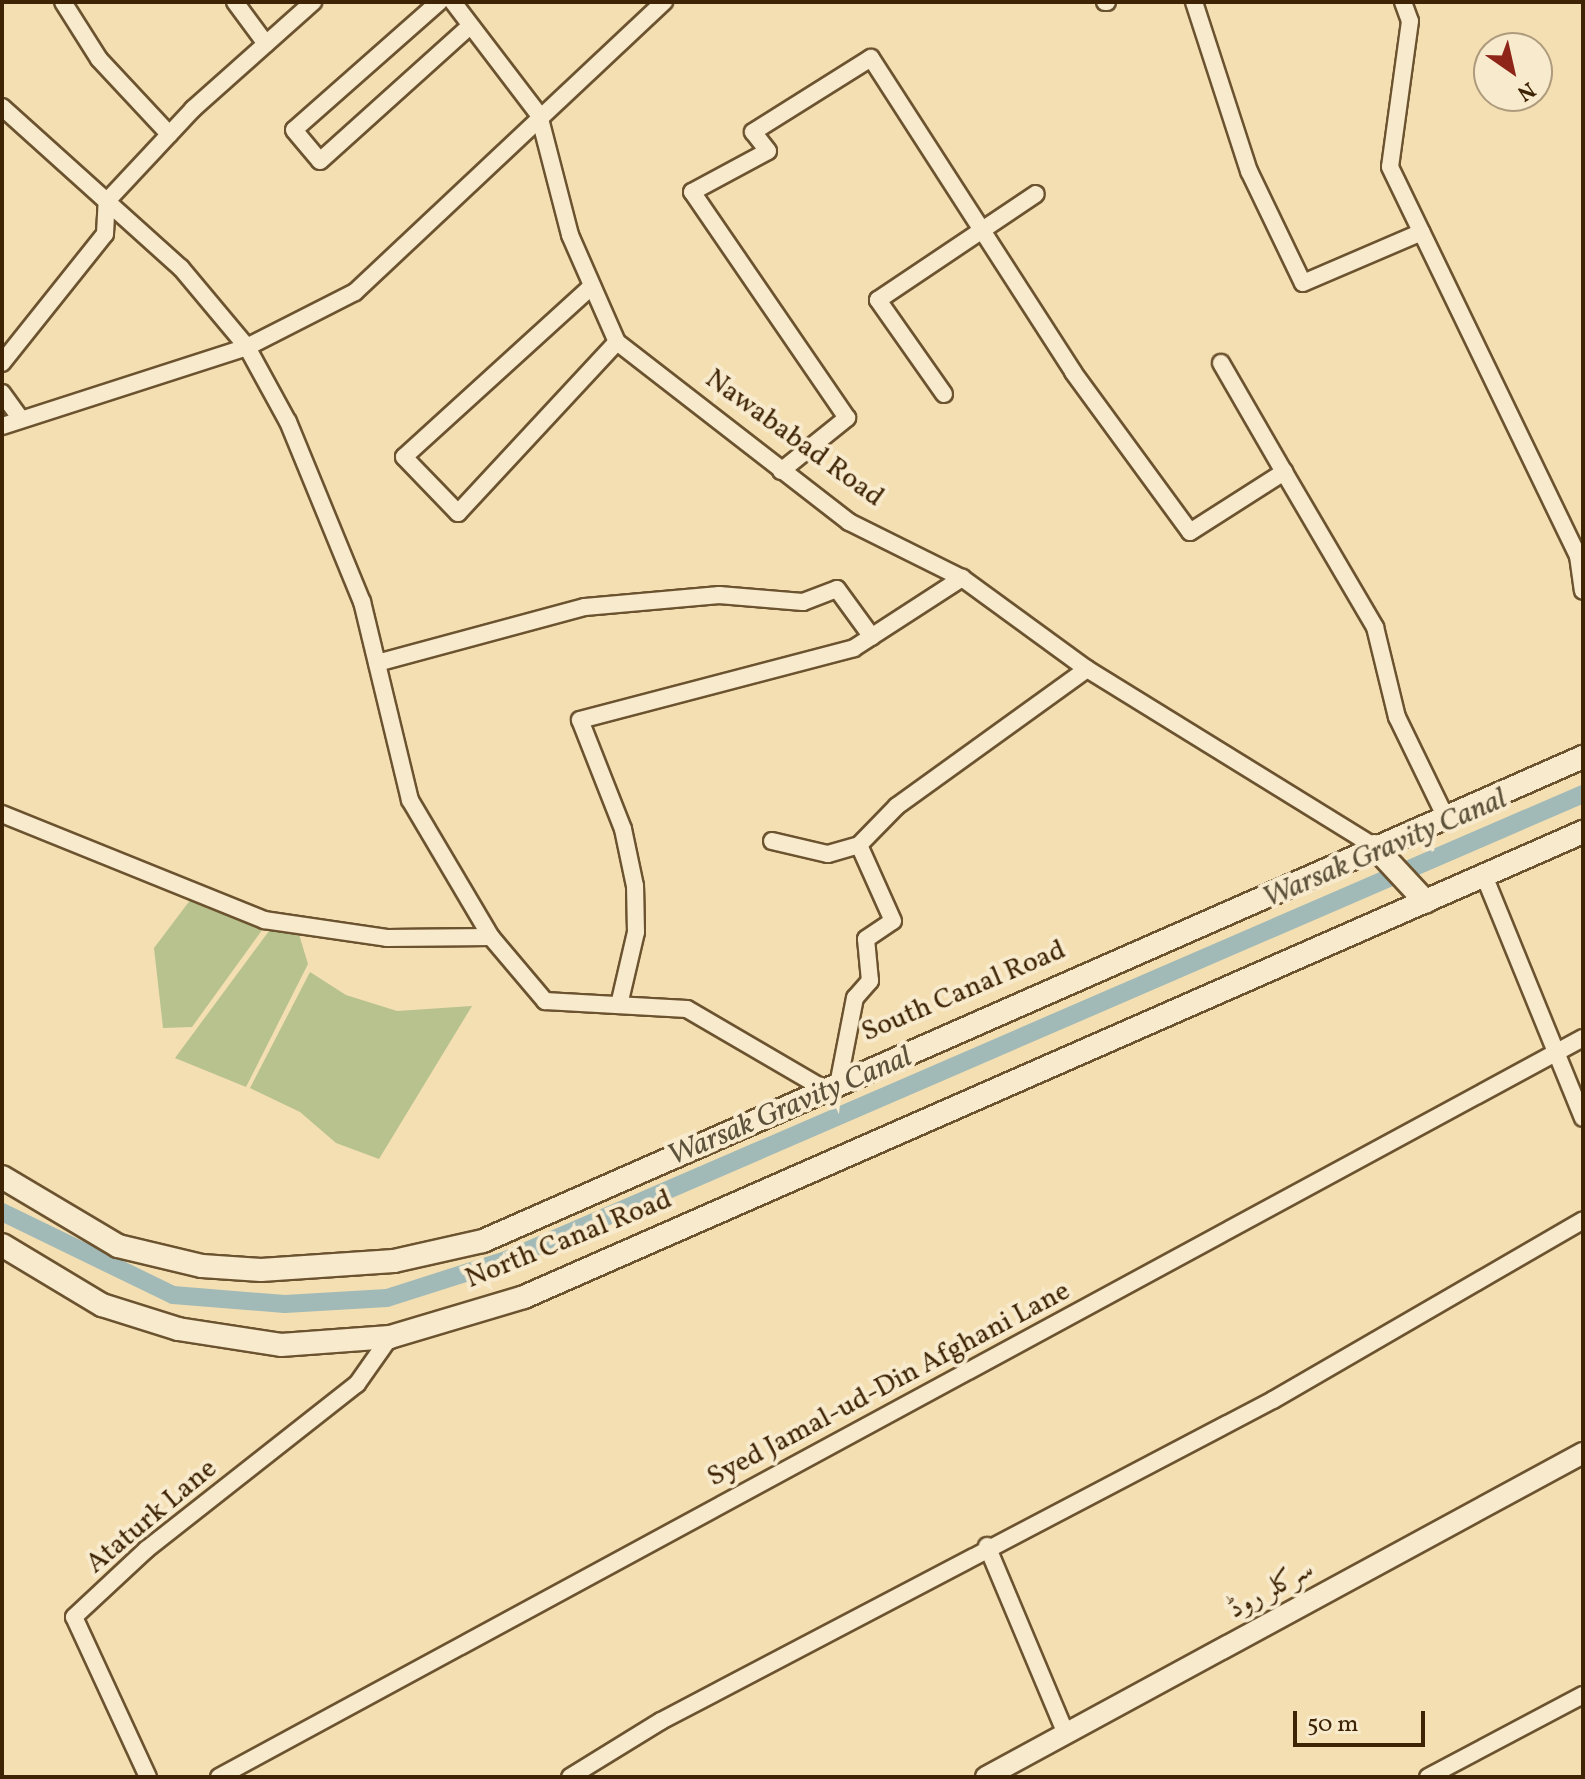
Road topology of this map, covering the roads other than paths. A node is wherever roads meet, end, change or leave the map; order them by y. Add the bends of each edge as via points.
1 (63, 2) edge
2 (235, 2) edge
3 (313, 2) edge
4 (439, 2) edge
5 (453, 2) edge
6 (664, 2) edge
7 (1194, 2) edge
8 (1403, 2) edge
9 (470, 26) junction
10 (266, 44) junction
11 (2, 107) edge
12 (539, 115) junction
13 (169, 134) junction
14 (1036, 194) dead end
15 (107, 201) junction
16 (981, 229) junction
17 (1422, 232) junction
18 (592, 286) junction
19 (617, 342) junction
20 (247, 347) junction
21 (2, 363) edge
22 (1221, 363) dead end
23 (2, 393) edge
24 (944, 394) dead end
25 (21, 419) junction
26 (2, 426) edge
27 (781, 471) junction
28 (1284, 472) junction
29 (962, 578) junction
30 (1583, 591) edge
31 (872, 637) junction
32 (377, 663) junction
33 (1087, 669) junction
34 (1583, 757) edge
35 (2, 814) edge
36 (1446, 818) junction
37 (1583, 832) edge
38 (772, 841) dead end
39 (859, 845) junction
40 (1381, 851) junction
41 (1485, 878) junction
42 (1426, 902) junction
43 (491, 937) junction
44 (619, 1005) junction
45 (1583, 1038) edge
46 (1557, 1052) junction
47 (831, 1084) junction
48 (1583, 1118) edge
49 (2, 1177) edge
50 (1583, 1220) edge
51 (2, 1245) edge
52 (390, 1337) junction
53 (1583, 1453) edge
54 (987, 1546) junction
55 (1583, 1695) edge
56 (1066, 1734) junction
57 (148, 1777) edge
58 (219, 1777) edge
59 (570, 1777) edge
60 (986, 1777) edge
61 (1428, 1777) edge

1 - 13 street via 99,59
2 - 10 street
3 - 10 street
4 - 9 street via 294,130 320,161
5 - 9 street, Nawababad Road
6 - 12 street
7 - 17 street via 1249,171 1303,283
8 - 17 street via 1410,21 1390,167
9 - 12 street, Nawababad Road
10 - 13 street
11 - 15 street
12 - 18 street, Nawababad Road via 570,235
12 - 20 street via 355,292
13 - 15 street
14 - 16 street
15 - 20 street via 181,268
15 - 21 street via 105,234
16 - 24 street via 878,300
16 - 27 street via 871,58 753,132 768,151 692,192 847,418
16 - 28 street via 1073,372 1190,532
17 - 30 street via 1578,556
18 - 19 street, Nawababad Road
18 - 19 street via 404,457 458,513
19 - 27 street, Nawababad Road
20 - 25 street
20 - 32 street via 305,464 362,602
22 - 28 street
23 - 25 street
25 - 26 street
27 - 29 street, Nawababad Road via 849,522
28 - 36 street via 1375,627 1397,717
29 - 31 street
29 - 33 street, Nawababad Road
31 - 32 street via 837,589 803,602 719,595 585,607
31 - 44 street via 854,648 580,720 623,829 635,886 636,932
32 - 43 street via 410,800
33 - 39 street via 897,806
33 - 40 street, Nawababad Road
34 - 36 main road, South Canal Road
35 - 43 street via 264,920 387,938
36 - 40 main road, South Canal Road
37 - 41 main road, North Canal Road
38 - 39 street via 828,854
39 - 47 street via 893,921 866,939 870,981 855,998
40 - 42 main road
40 - 47 main road, South Canal Road
41 - 42 main road, North Canal Road
41 - 46 street
42 - 52 main road, North Canal Road via 524,1297
43 - 44 street via 545,1001
44 - 47 street via 687,1009
45 - 46 street, Syed Jamal-ud-Din Afghani Lane
46 - 48 street
46 - 58 street, Syed Jamal-ud-Din Afghani Lane
47 - 49 main road, South Canal Road via 483,1241 394,1261 261,1270 202,1266 118,1246
50 - 54 street via 1273,1400
51 - 52 main road, North Canal Road via 102,1305 178,1329 281,1345
52 - 57 street, Ataturk Lane via 357,1384 147,1549 74,1617
53 - 56 street, سرکلر روڈ
54 - 56 street
54 - 59 street
55 - 61 street
56 - 60 street, سرکلر روڈ

